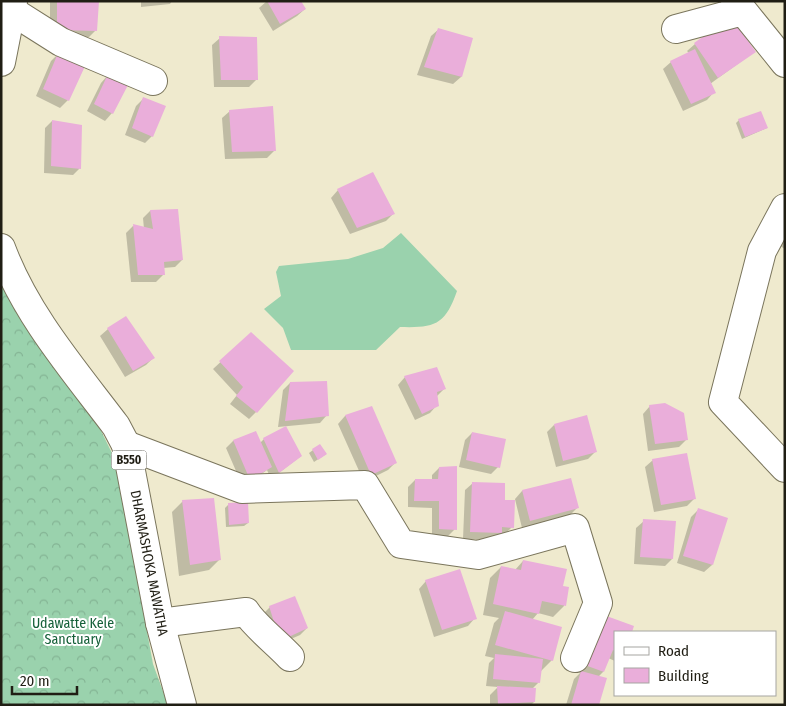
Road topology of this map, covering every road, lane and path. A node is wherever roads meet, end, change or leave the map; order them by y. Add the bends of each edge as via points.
1 (13, 6) edge
2 (739, 6) edge
3 (676, 29) dead end
4 (1, 62) edge
5 (785, 62) edge
6 (153, 81) dead end
7 (785, 208) edge
8 (1, 248) edge
9 (126, 444) junction
10 (785, 468) edge
11 (160, 623) junction
12 (290, 657) dead end
13 (575, 658) dead end
14 (182, 705) edge

1 - 4 street
1 - 6 street via 61,42
2 - 3 street
2 - 5 street
7 - 10 street via 762,250 723,402
8 - 9 street, DHARMASHOKA MAWATHA / B550 via 11,275 37,322 116,426
9 - 11 street, DHARMASHOKA MAWATHA / B550
9 - 13 street via 242,489 365,484 401,544 478,555 576,528 598,602
11 - 12 street via 246,612
11 - 14 street, DHARMASHOKA MAWATHA / B550

